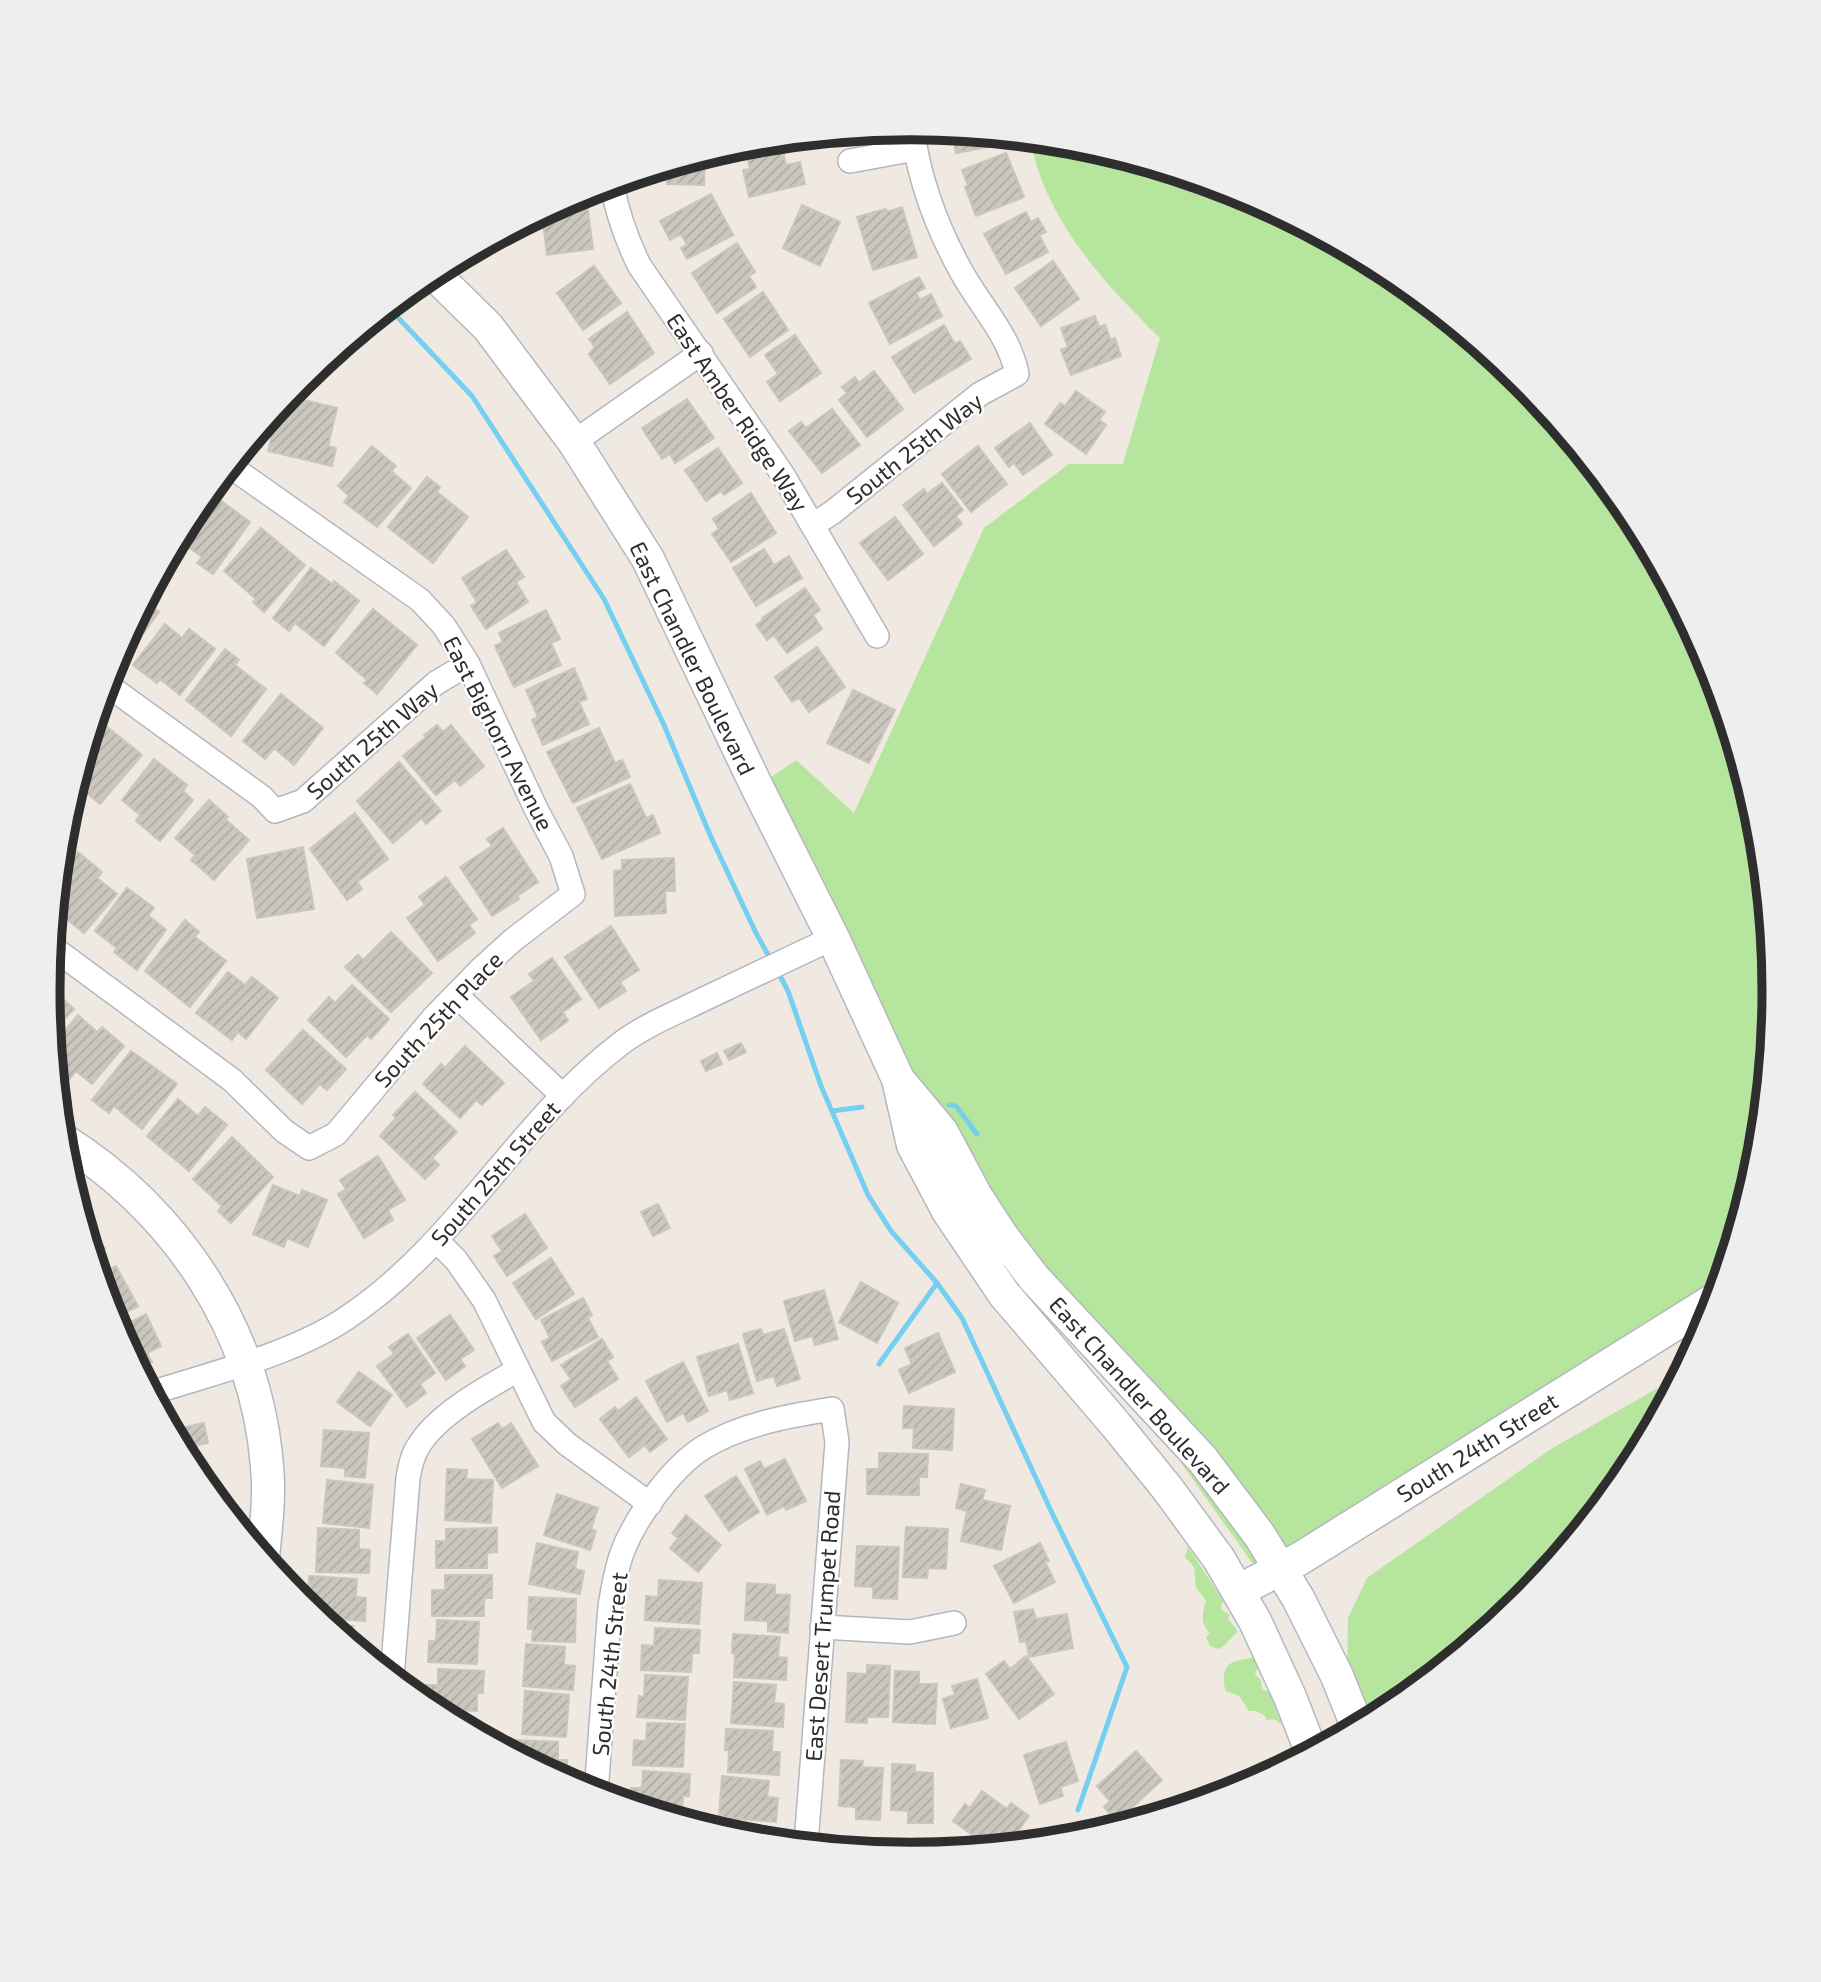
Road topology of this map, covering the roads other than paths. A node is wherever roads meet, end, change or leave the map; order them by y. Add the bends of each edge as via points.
1 (908, 140) edge
2 (915, 140) edge
3 (850, 161) dead end
4 (614, 194) edge
5 (441, 281) edge
6 (701, 353) junction
7 (574, 442) junction
8 (237, 471) edge
9 (813, 525) junction
10 (877, 636) dead end
11 (468, 664) junction
12 (115, 690) edge
13 (573, 894) joint
14 (833, 938) junction
15 (61, 953) edge
16 (456, 995) junction
17 (898, 1079) junction
18 (563, 1096) junction
19 (75, 1148) edge
20 (437, 1241) junction
21 (1700, 1308) edge
22 (244, 1362) junction
23 (518, 1370) junction
24 (160, 1390) edge
25 (832, 1409) joint
26 (650, 1504) junction
27 (264, 1544) edge
28 (1279, 1569) junction
29 (1238, 1591) junction
30 (954, 1623) dead end
31 (822, 1627) junction
32 (393, 1667) edge
33 (1353, 1717) edge
34 (1308, 1743) edge
35 (597, 1782) edge
36 (807, 1836) edge

1 - 3 street
2 - 9 street, South 25th Way via 936,223 961,272 1006,339 1017,374 980,394
4 - 6 street, East Amber Ridge Way via 625,237 639,265
5 - 7 main road, East Chandler Boulevard via 488,327
6 - 7 street
6 - 9 street, East Amber Ridge Way
7 - 14 main road, East Chandler Boulevard via 648,559
8 - 11 street, East Bighorn Avenue via 420,600 444,626
9 - 10 street, East Amber Ridge Way
11 - 12 street, South 25th Way via 436,683 303,801 275,811
11 - 13 street, East Bighorn Avenue via 561,856
13 - 16 street, South 25th Place via 513,940
14 - 17 main road, East Chandler Boulevard
14 - 18 street, South 25th Street via 623,1042
15 - 16 street, South 25th Place via 232,1080 284,1131 309,1148 336,1134
16 - 18 street
17 - 28 main road, East Chandler Boulevard via 942,1132 975,1196 1026,1267 1203,1460 1261,1536
17 - 29 main road, East Chandler Boulevard via 913,1145 948,1212 1004,1294 1167,1488
18 - 20 street, South 25th Street
19 - 22 main road via 124,1185 181,1244 218,1301
20 - 22 street, South 25th Street via 348,1317 303,1341
20 - 23 street via 484,1300
21 - 28 main road, South 24th Street
22 - 24 street, South 25th Street
22 - 27 main road via 260,1417 267,1468
23 - 26 street via 555,1434
23 - 32 street via 441,1422 428,1433 413,1458
25 - 26 street, South 24th Street via 768,1421 702,1448
25 - 31 street, East Desert Trumpet Road via 837,1442
26 - 35 street, South 24th Street via 623,1551 615,1578
28 - 29 main road, South 24th Street
28 - 33 main road, East Chandler Boulevard via 1298,1598
29 - 34 main road, East Chandler Boulevard
30 - 31 street via 910,1632
31 - 36 street, East Desert Trumpet Road

